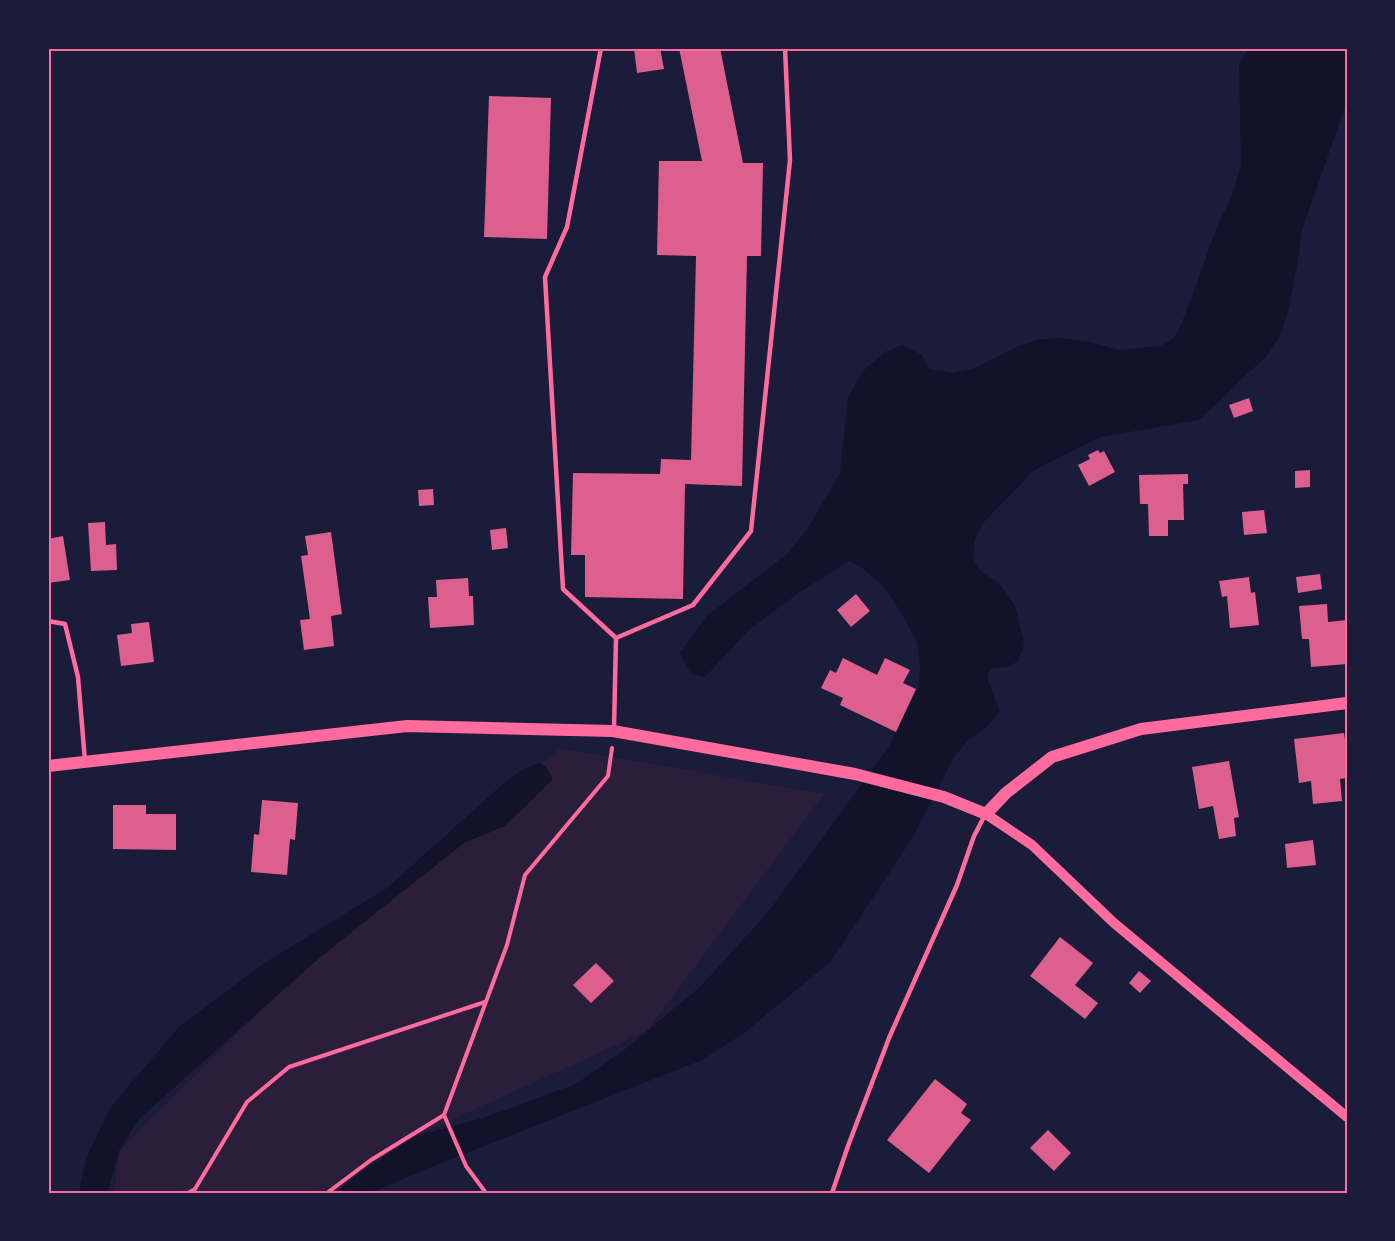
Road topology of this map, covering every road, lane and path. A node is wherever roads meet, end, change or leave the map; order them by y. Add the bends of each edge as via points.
1 (601, 48) edge
2 (785, 48) edge
3 (48, 621) edge
4 (616, 638) junction
5 (1347, 703) edge
6 (614, 731) junction
7 (86, 763) junction
8 (48, 766) edge
9 (986, 814) junction
10 (485, 1002) junction
11 (444, 1115) junction
12 (1347, 1117) edge
13 (188, 1193) edge
14 (327, 1193) edge
15 (486, 1193) edge
16 (831, 1193) edge

1 - 4 lane via 567,227 545,277 563,589
2 - 4 lane via 790,160 751,531 693,604
3 - 7 lane via 65,624 78,677
4 - 6 lane
5 - 9 main road via 1141,729 1052,757
6 - 7 main road via 407,726
6 - 9 main road via 855,774 944,797
6 - 10 path via 608,776 525,875 507,945
7 - 8 main road
9 - 12 street via 1032,845 1114,923
9 - 16 lane via 890,1038
10 - 11 path
10 - 13 path via 289,1067 247,1102 195,1189
11 - 14 path via 371,1160
11 - 15 path via 466,1166

